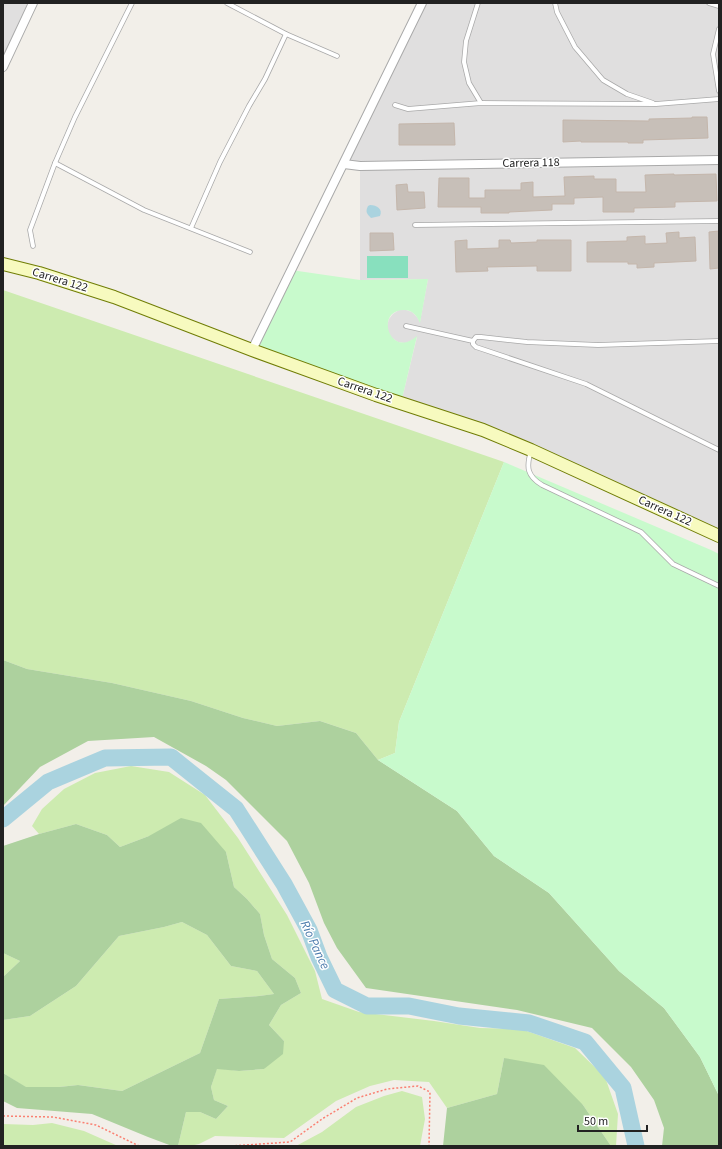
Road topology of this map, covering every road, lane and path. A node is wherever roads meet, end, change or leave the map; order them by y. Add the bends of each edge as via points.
1 (132, 3) edge
2 (227, 3) edge
3 (422, 3) edge
4 (478, 3) edge
5 (554, 3) edge
6 (710, 3) edge
7 (31, 5) edge
8 (719, 6) edge
9 (719, 29) edge
10 (286, 34) junction
11 (337, 56) dead end
12 (3, 67) edge
13 (719, 91) edge
14 (719, 99) edge
15 (481, 103) junction
16 (656, 104) junction
17 (395, 105) dead end
18 (719, 160) edge
19 (55, 163) junction
20 (344, 164) junction
21 (719, 221) edge
22 (415, 225) dead end
23 (191, 228) junction
24 (33, 246) dead end
25 (250, 252) dead end
26 (3, 264) edge
27 (406, 326) dead end
28 (473, 341) junction
29 (719, 341) edge
30 (252, 350) junction
31 (531, 450) junction
32 (719, 450) edge
33 (719, 536) edge
34 (719, 586) edge
35 (3, 1116) edge
36 (139, 1146) edge
37 (231, 1146) edge
38 (429, 1146) edge

1 - 19 lane via 75,116
2 - 10 lane
3 - 20 street
4 - 15 lane via 466,41 464,62 469,84
5 - 16 lane via 575,47 603,80 627,94
6 - 8 lane
7 - 12 street
9 - 13 lane via 713,54
10 - 11 lane
10 - 23 lane via 265,80 220,162
14 - 16 lane
15 - 16 lane
15 - 17 lane via 408,109
18 - 20 street, Carrera 118 via 360,166
19 - 23 lane via 144,210
19 - 24 lane via 30,230
20 - 30 street
21 - 22 lane
23 - 25 lane
26 - 30 street, Carrera 122 via 114,297
27 - 28 lane
28 - 29 lane via 480,337 598,346
28 - 32 lane via 476,347 586,384
30 - 31 street, Carrera 122 via 483,430
31 - 33 street, Carrera 122
31 - 34 lane via 527,462 534,480 641,532 673,564
35 - 36 path via 53,1117 96,1125
37 - 38 path via 290,1142 357,1098 387,1089 418,1086 430,1092

